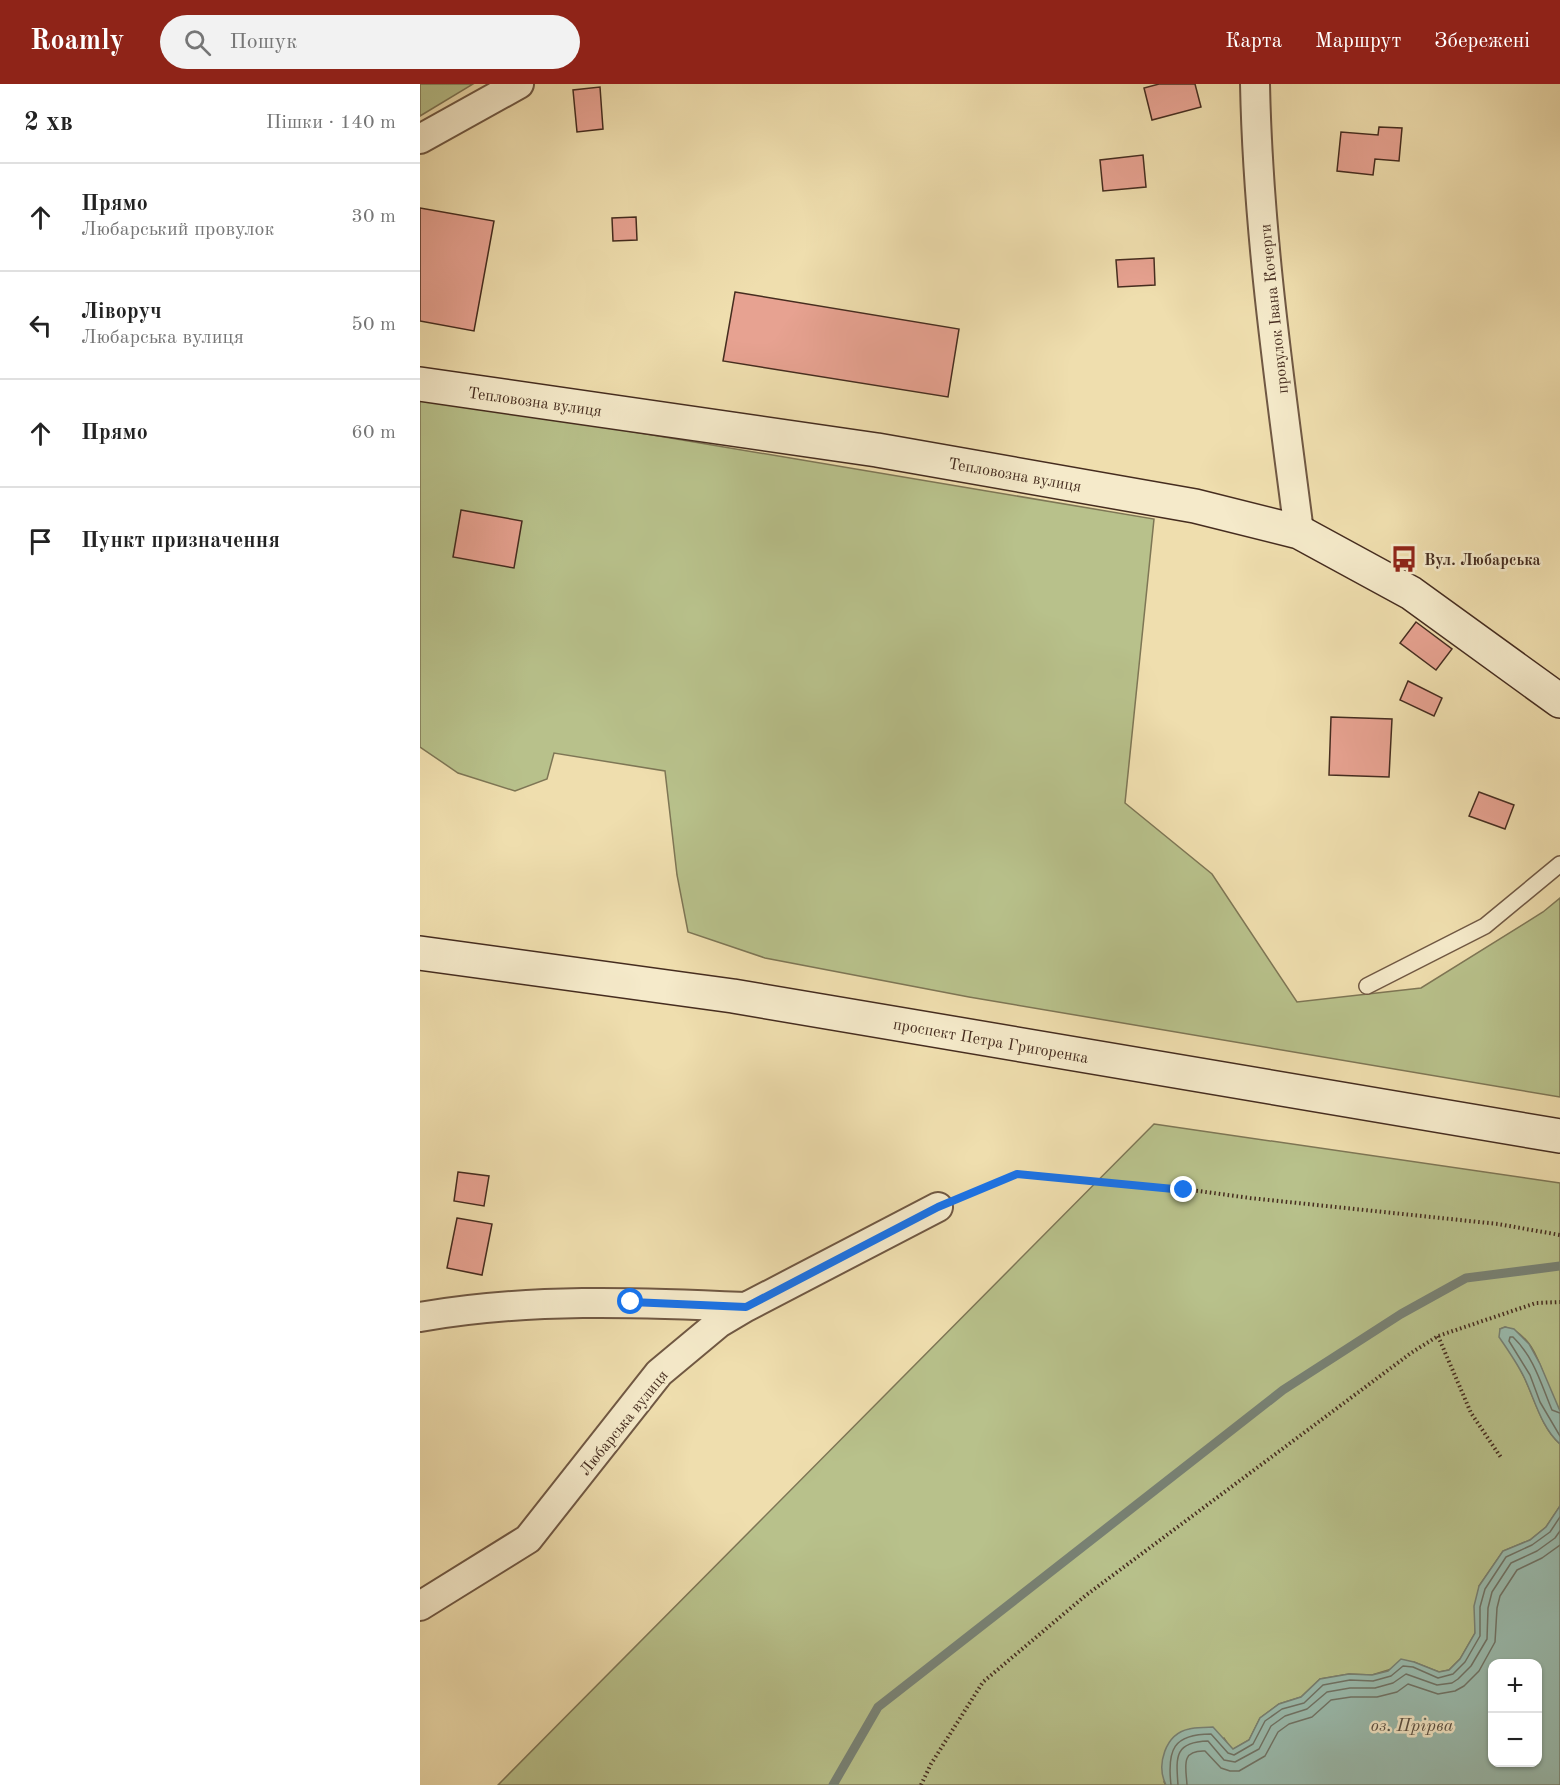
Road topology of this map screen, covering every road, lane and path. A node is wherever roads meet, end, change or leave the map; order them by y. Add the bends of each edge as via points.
1 (519, 84) edge
2 (1255, 84) edge
3 (420, 139) edge
4 (420, 384) edge
5 (1299, 532) junction
6 (1560, 701) edge
7 (1560, 864) edge
8 (420, 953) edge
9 (1367, 986) dead end
10 (1560, 1136) edge
11 (938, 1207) joint
12 (1560, 1235) edge
13 (1560, 1302) edge
14 (746, 1307) junction
15 (420, 1317) edge
16 (1438, 1336) junction
17 (1502, 1459) dead end
18 (420, 1606) edge
19 (921, 1785) edge

1 - 3 street
2 - 5 street, провулок Івана Кочерги via 1271,314
4 - 5 main road, Тепловозна вулиця via 877,450 1195,506
5 - 6 main road, Тепловозна вулиця via 1411,593
7 - 9 lane via 1485,926
8 - 10 main road, проспект Петра Григоренка via 733,996
11 - 12 path via 1017,1174 1498,1224
11 - 14 street, Любарська вулиця
13 - 16 path via 1536,1303
14 - 15 street via 631,1302 466,1309
14 - 18 street, Любарська вулиця via 719,1323 659,1373 528,1539
16 - 17 path via 1471,1413
16 - 19 path via 1086,1596 983,1682

